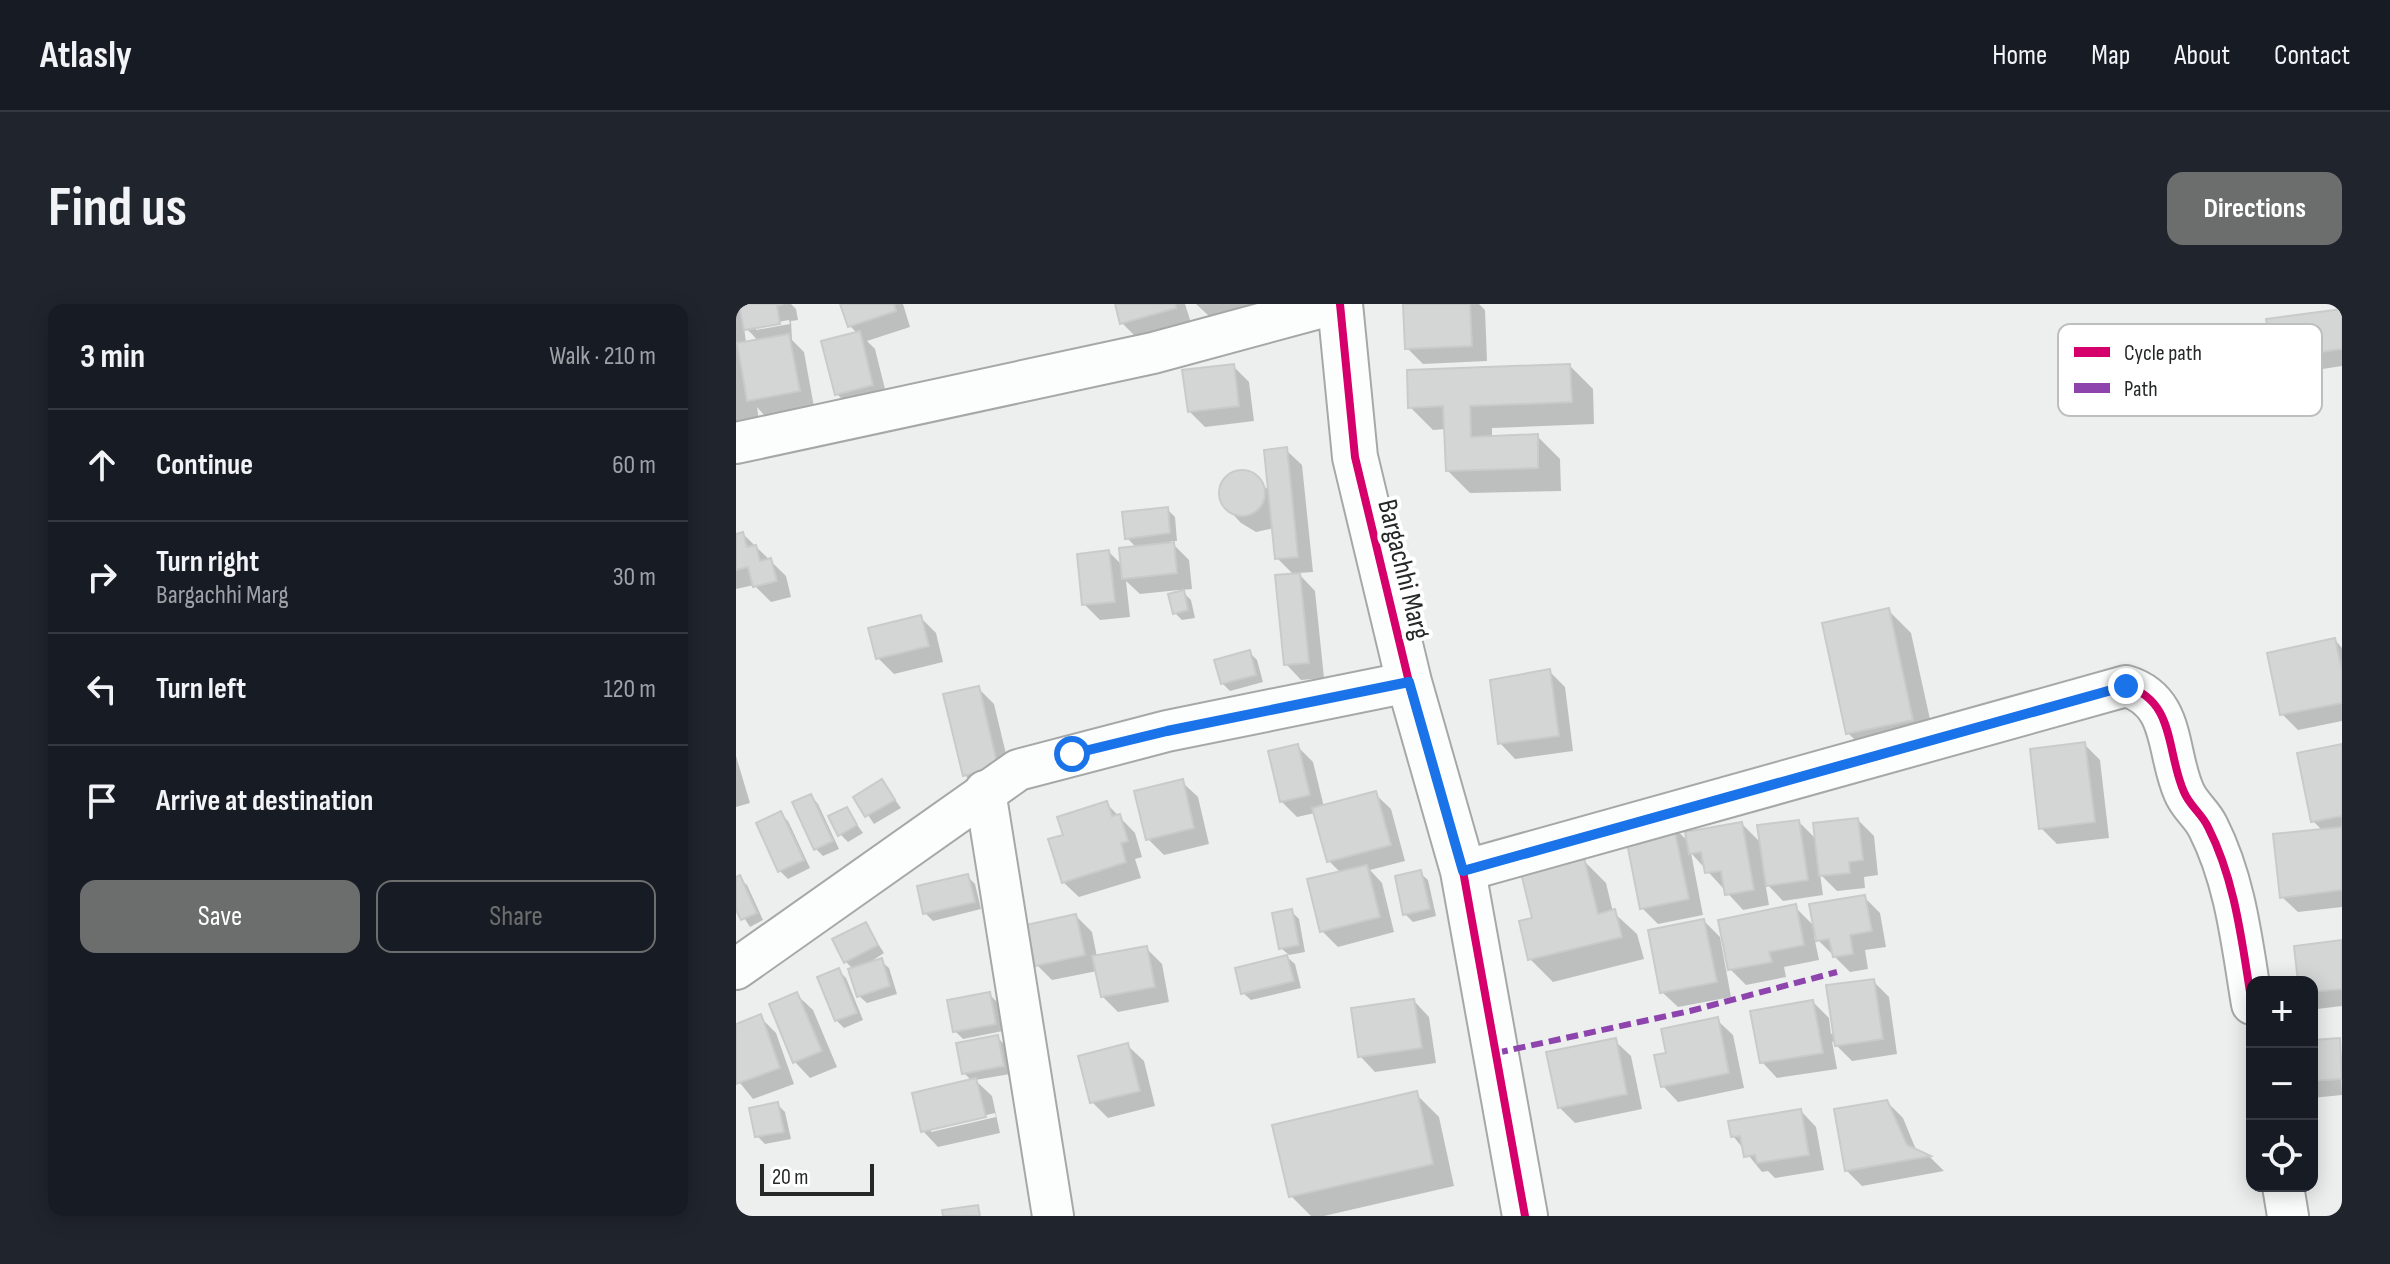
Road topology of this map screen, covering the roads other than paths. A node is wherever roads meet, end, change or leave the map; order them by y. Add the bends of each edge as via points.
1 (1334, 304) edge
2 (1340, 304) edge
3 (736, 443) edge
4 (1409, 682) junction
5 (985, 791) junction
6 (1463, 871) junction
7 (736, 969) edge
8 (2247, 976) edge
9 (2284, 1192) edge
10 (1053, 1216) edge
11 (1525, 1216) edge
12 (2288, 1216) edge

1 - 3 street via 1153,353
2 - 4 street, Bargachhi Marg via 1355,457
4 - 5 street via 1072,754 1018,770
4 - 6 street, Bargachhi Marg
5 - 7 street
5 - 10 street
6 - 8 street via 2126,686 2159,706 2184,794 2207,824 2232,886
6 - 11 street, Bargachhi Marg
9 - 12 street

